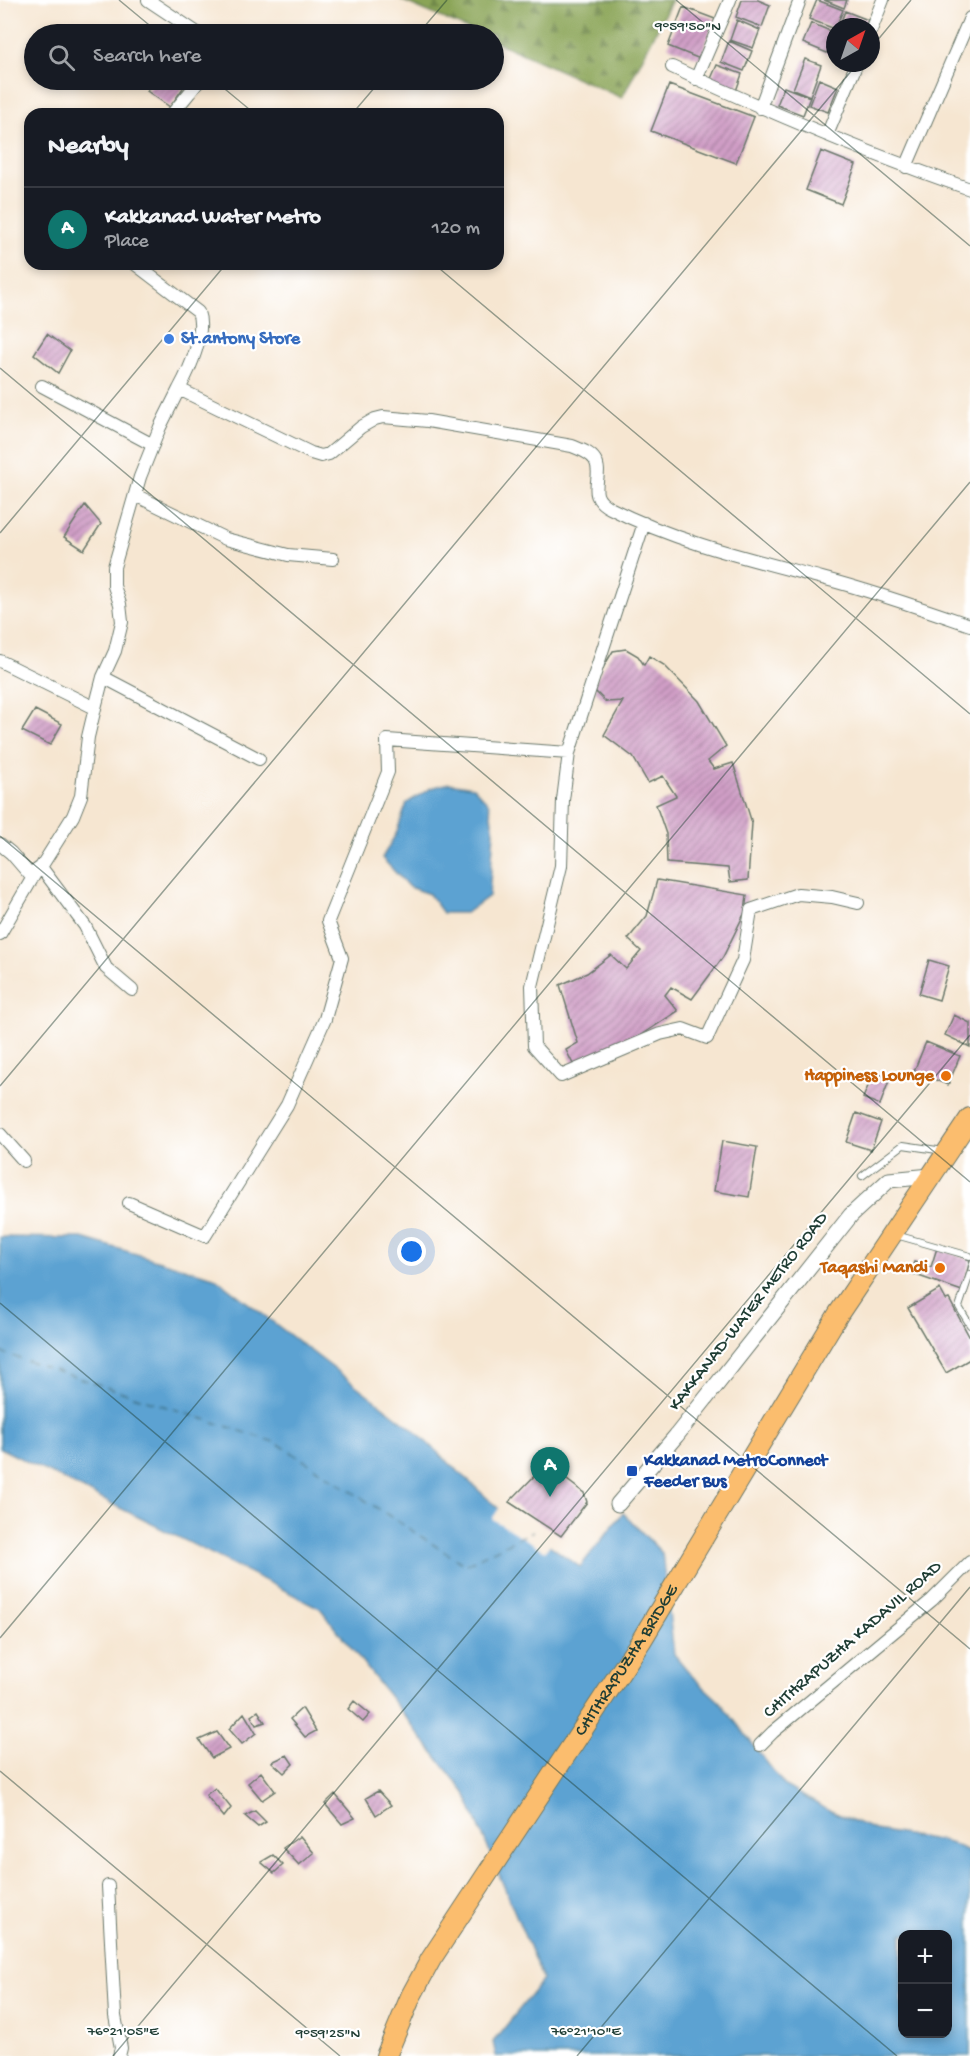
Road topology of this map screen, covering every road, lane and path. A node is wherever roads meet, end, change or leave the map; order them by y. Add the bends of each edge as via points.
1 (148, 0) edge
2 (730, 0) edge
3 (800, 0) edge
4 (883, 0) edge
5 (876, 18) edge
6 (970, 18) edge
7 (184, 24) edge
8 (672, 67) dead end
9 (853, 72) edge
10 (696, 79) junction
11 (192, 90) edge
12 (177, 108) edge
13 (759, 108) junction
14 (827, 135) junction
15 (906, 167) junction
16 (970, 189) edge
17 (143, 270) edge
18 (42, 386) dead end
19 (179, 389) junction
20 (153, 445) junction
21 (135, 495) junction
22 (644, 524) junction
23 (333, 559) dead end
24 (970, 625) edge
25 (0, 661) edge
26 (104, 677) junction
27 (95, 708) junction
28 (569, 753) junction
29 (259, 759) dead end
30 (0, 844) edge
31 (39, 869) junction
32 (858, 903) dead end
33 (0, 934) edge
34 (132, 990) dead end
35 (970, 1118) edge
36 (0, 1134) edge
37 (947, 1152) junction
38 (24, 1161) dead end
39 (862, 1176) dead end
40 (931, 1176) junction
41 (129, 1203) dead end
42 (892, 1234) junction
43 (970, 1256) edge
44 (970, 1274) edge
45 (970, 1325) edge
46 (618, 1504) dead end
47 (970, 1562) edge
48 (760, 1745) dead end
49 (108, 1886) dead end
50 (119, 2056) edge
51 (386, 2056) edge

1 - 7 street
2 - 10 street
3 - 13 street
4 - 5 street
6 - 15 street
8 - 10 street
9 - 14 street
10 - 13 street
11 - 12 street
13 - 14 street
14 - 15 street
15 - 16 street
17 - 19 street via 198,312 202,323
18 - 20 street
19 - 20 street
19 - 22 street via 321,456 329,454 361,427 383,417 572,446 594,459 599,500
20 - 21 street
21 - 23 street via 226,539 288,555
21 - 26 street via 114,567 122,622
22 - 24 street via 717,550
22 - 28 street
25 - 27 street
26 - 27 street
26 - 29 street
27 - 31 street via 81,796 73,816
28 - 32 street via 561,866 532,986 534,1046 561,1076 660,1034 683,1029 707,1038 743,960 751,910 798,894
28 - 41 street via 387,740 388,772 328,921 342,958 325,1019 287,1105 205,1236
30 - 31 street via 30,875
31 - 33 street
31 - 34 street via 85,926 106,968
35 - 37 main road, CHITHRAPUZHA BRIDGE
36 - 38 street
37 - 39 lane via 903,1145
37 - 40 main road, CHITHRAPUZHA BRIDGE
40 - 42 main road, CHITHRAPUZHA BRIDGE
40 - 46 street, KAKKANAD-WATER METRO ROAD via 890,1180 851,1215
42 - 43 lane
42 - 51 main road, CHITHRAPUZHA BRIDGE via 839,1313 641,1641 431,1959
44 - 45 lane via 959,1307
47 - 48 street, CHITHRAPUZHA KADAVIL ROAD
49 - 50 street

